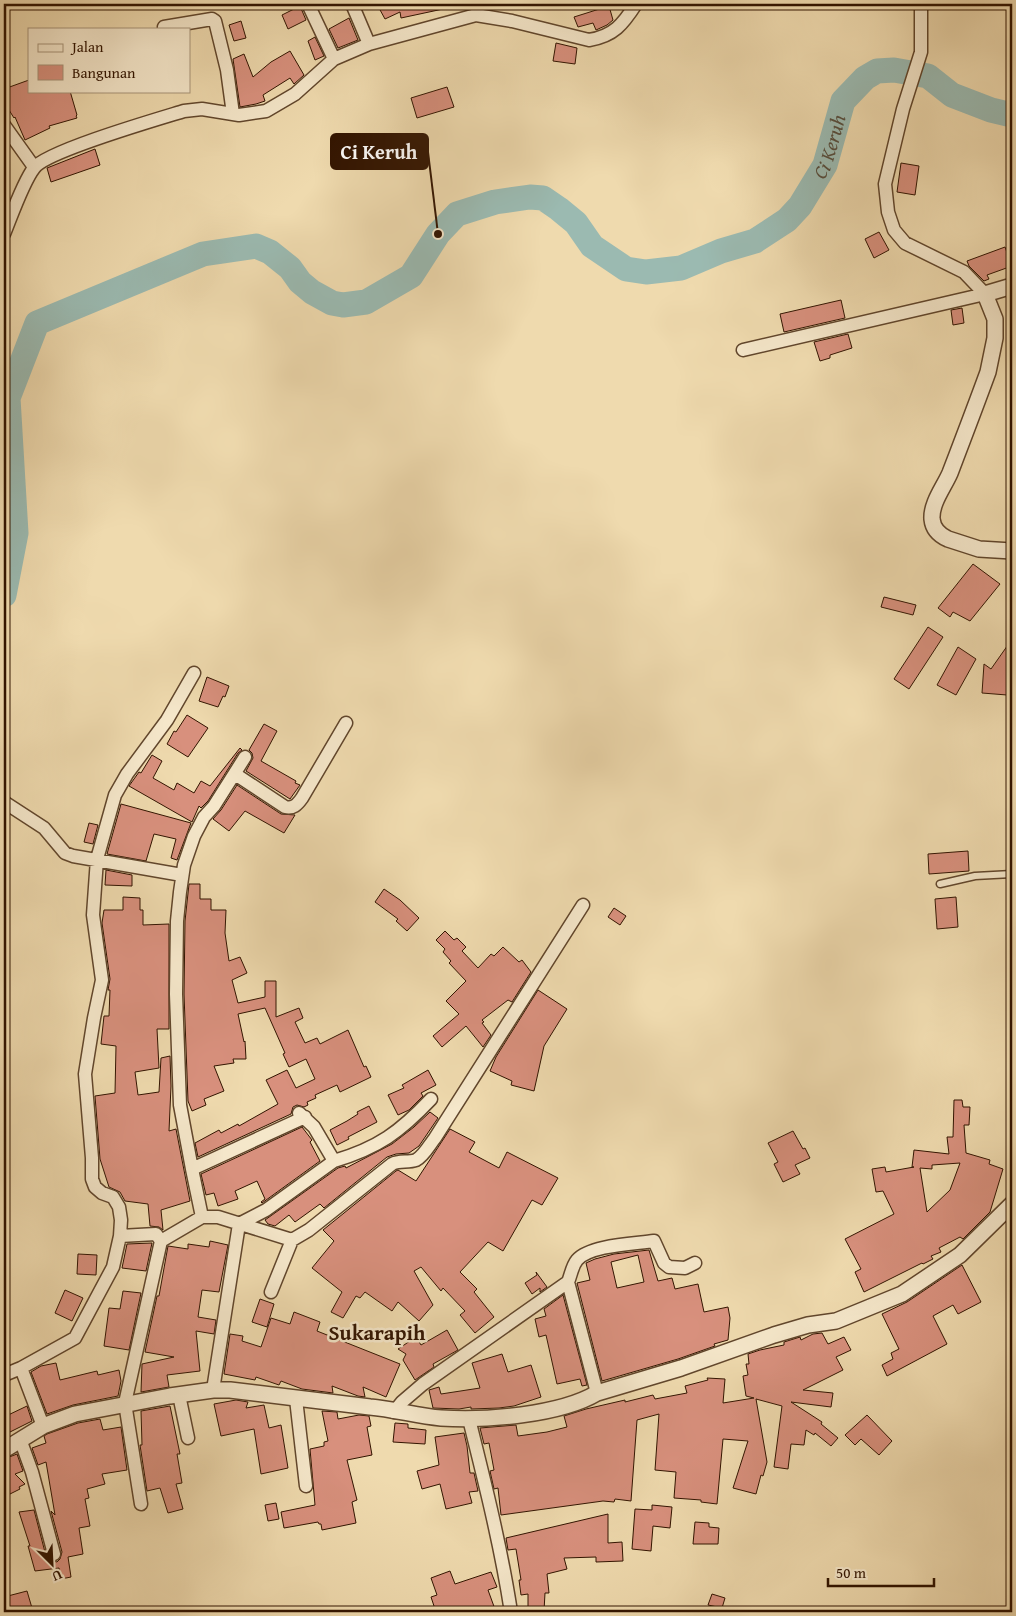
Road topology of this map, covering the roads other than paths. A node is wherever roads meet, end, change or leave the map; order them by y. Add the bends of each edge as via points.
1 (308, 4) edge
2 (352, 4) edge
3 (636, 4) edge
4 (921, 4) edge
5 (475, 9) edge
6 (164, 27) dead end
7 (369, 44) junction
8 (334, 59) junction
9 (233, 114) junction
10 (4, 125) edge
11 (34, 167) junction
12 (4, 234) edge
13 (1012, 286) edge
14 (985, 294) junction
15 (743, 350) dead end
16 (1012, 551) edge
17 (194, 673) dead end
18 (346, 722) dead end
19 (245, 757) dead end
20 (235, 774) junction
21 (4, 802) edge
22 (97, 859) junction
23 (182, 874) junction
24 (1012, 874) edge
25 (940, 884) dead end
26 (583, 905) dead end
27 (431, 1099) dead end
28 (334, 1161) junction
29 (192, 1169) junction
30 (1012, 1204) edge
31 (202, 1217) junction
32 (239, 1224) junction
33 (120, 1236) junction
34 (292, 1240) junction
35 (161, 1241) junction
36 (695, 1263) dead end
37 (568, 1282) junction
38 (271, 1292) dead end
39 (21, 1368) junction
40 (4, 1375) edge
41 (213, 1390) junction
42 (597, 1393) junction
43 (179, 1396) junction
44 (296, 1399) junction
45 (125, 1403) junction
46 (394, 1412) junction
47 (469, 1419) junction
48 (43, 1426) junction
49 (188, 1438) dead end
50 (20, 1439) junction
51 (4, 1450) edge
52 (306, 1486) dead end
53 (141, 1504) dead end
54 (54, 1554) dead end
55 (511, 1612) edge

1 - 8 street
2 - 7 street
3 - 5 street via 618,29 599,39 589,40
4 - 14 street via 921,52 885,184 888,212 894,230 905,243 964,272
5 - 7 street
6 - 9 street via 214,20 227,70
7 - 8 street
8 - 9 street via 295,94 266,111
9 - 11 street via 202,109 184,111 67,150
10 - 11 street
11 - 12 street
13 - 14 street
14 - 15 street
14 - 16 street via 996,319 993,354 932,518 934,529 943,537 979,548
17 - 22 street via 168,720 115,795
18 - 20 street via 297,805 285,807
19 - 20 street
20 - 23 street via 204,817
21 - 22 street via 44,828 65,853
22 - 23 street
22 - 33 street via 93,915 102,980 85,1074 92,1179 94,1187 113,1197 119,1207
23 - 29 street via 177,920 176,994 180,1105
24 - 25 lane via 975,876
26 - 34 street via 421,1156 416,1160 392,1164 310,1230
27 - 28 street via 388,1138
28 - 29 street via 314,1127 302,1115
28 - 32 street via 266,1210
29 - 31 street
30 - 42 street via 960,1255 902,1294 836,1321 774,1335
31 - 32 street
31 - 35 street
32 - 34 street
32 - 41 street
33 - 35 street via 156,1234
33 - 39 street via 113,1267 75,1338
34 - 38 street
35 - 45 street
36 - 37 street via 685,1268 669,1267 654,1241 592,1250 575,1263
37 - 42 street
37 - 46 street via 423,1384
39 - 40 street
39 - 48 street
41 - 43 street
41 - 44 street
42 - 47 street via 585,1400 538,1412
43 - 45 street
43 - 49 street
44 - 46 street
44 - 52 street
45 - 48 street via 75,1414
45 - 53 street
46 - 47 street
47 - 55 street
48 - 50 street
50 - 51 street
50 - 54 street

